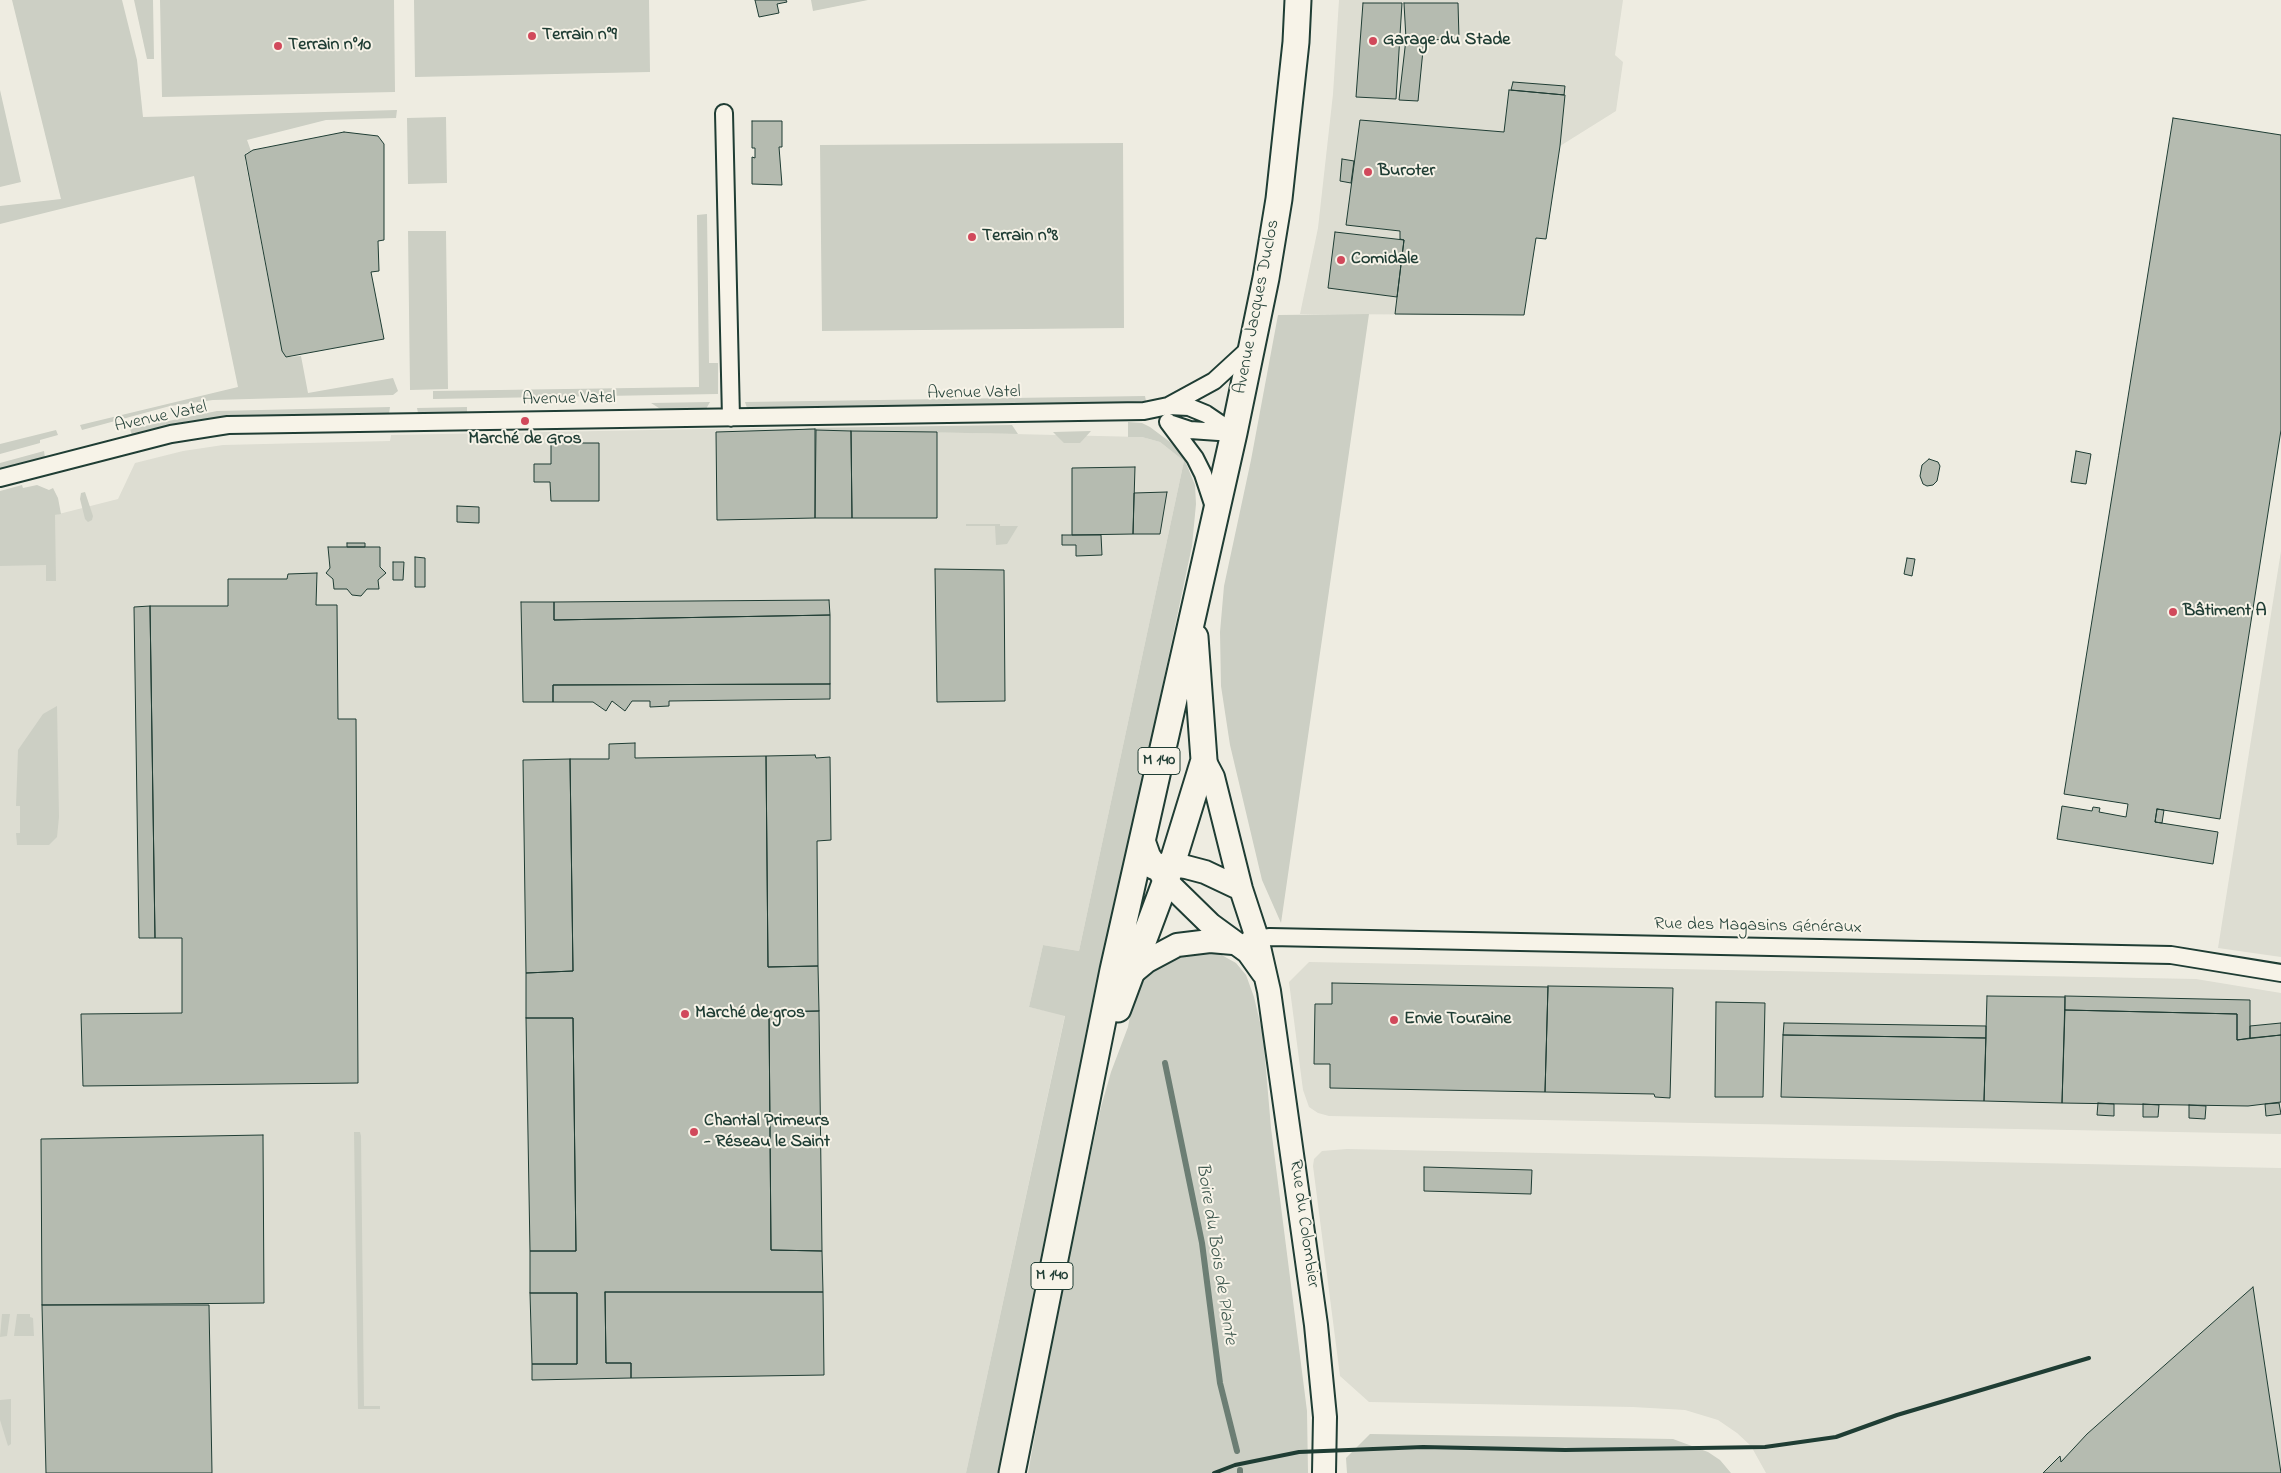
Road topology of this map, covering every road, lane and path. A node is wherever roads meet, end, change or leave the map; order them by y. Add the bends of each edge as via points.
1 (1298, 0) edge
2 (724, 113) dead end
3 (1251, 347) junction
4 (1168, 414) junction
5 (731, 418) junction
6 (1234, 433) junction
7 (0, 478) edge
8 (1216, 512) junction
9 (1194, 610) junction
10 (1204, 760) junction
11 (1143, 839) junction
12 (1164, 871) junction
13 (1133, 884) junction
14 (1240, 889) junction
15 (1257, 938) junction
16 (1233, 943) junction
17 (2281, 973) edge
18 (1130, 974) junction
19 (1265, 976) junction
20 (1092, 1079) junction
21 (1012, 1473) edge
22 (1324, 1473) edge

1 - 3 main road, Avenue Jacques Duclos via 1279,199
2 - 5 street
3 - 4 street via 1214,381
3 - 6 main road, Avenue Jacques Duclos
4 - 5 street, Avenue Vatel via 1144,411
4 - 6 street, Avenue Vatel via 1190,430
4 - 8 street via 1196,458
5 - 7 street, Avenue Vatel via 228,425 162,436
6 - 8 main road, Avenue Jacques Duclos
8 - 9 main road, Avenue Jacques Duclos
9 - 10 main road, M 140
9 - 11 main road, M 140
10 - 12 main road, M 140
10 - 14 main road, Rue du Colombier via 1213,777
11 - 12 main road, Rue du Colombier
11 - 13 main road, M 140
12 - 13 main road
12 - 14 main road via 1205,872
12 - 16 main road, Rue du Colombier via 1188,904
12 - 18 main road, M 140
13 - 20 main road, M 140
14 - 15 main road, Rue du Colombier
15 - 16 street, Rue des Magasins Généraux
15 - 17 street, Rue des Magasins Généraux via 2171,955
15 - 19 main road, Rue du Colombier
16 - 18 main road via 1210,941 1177,945
16 - 19 main road, Rue du Colombier via 1248,952
18 - 20 main road, M 140
19 - 22 main road, Rue du Colombier via 1285,1095 1316,1325 1325,1417
20 - 21 main road, M 140

